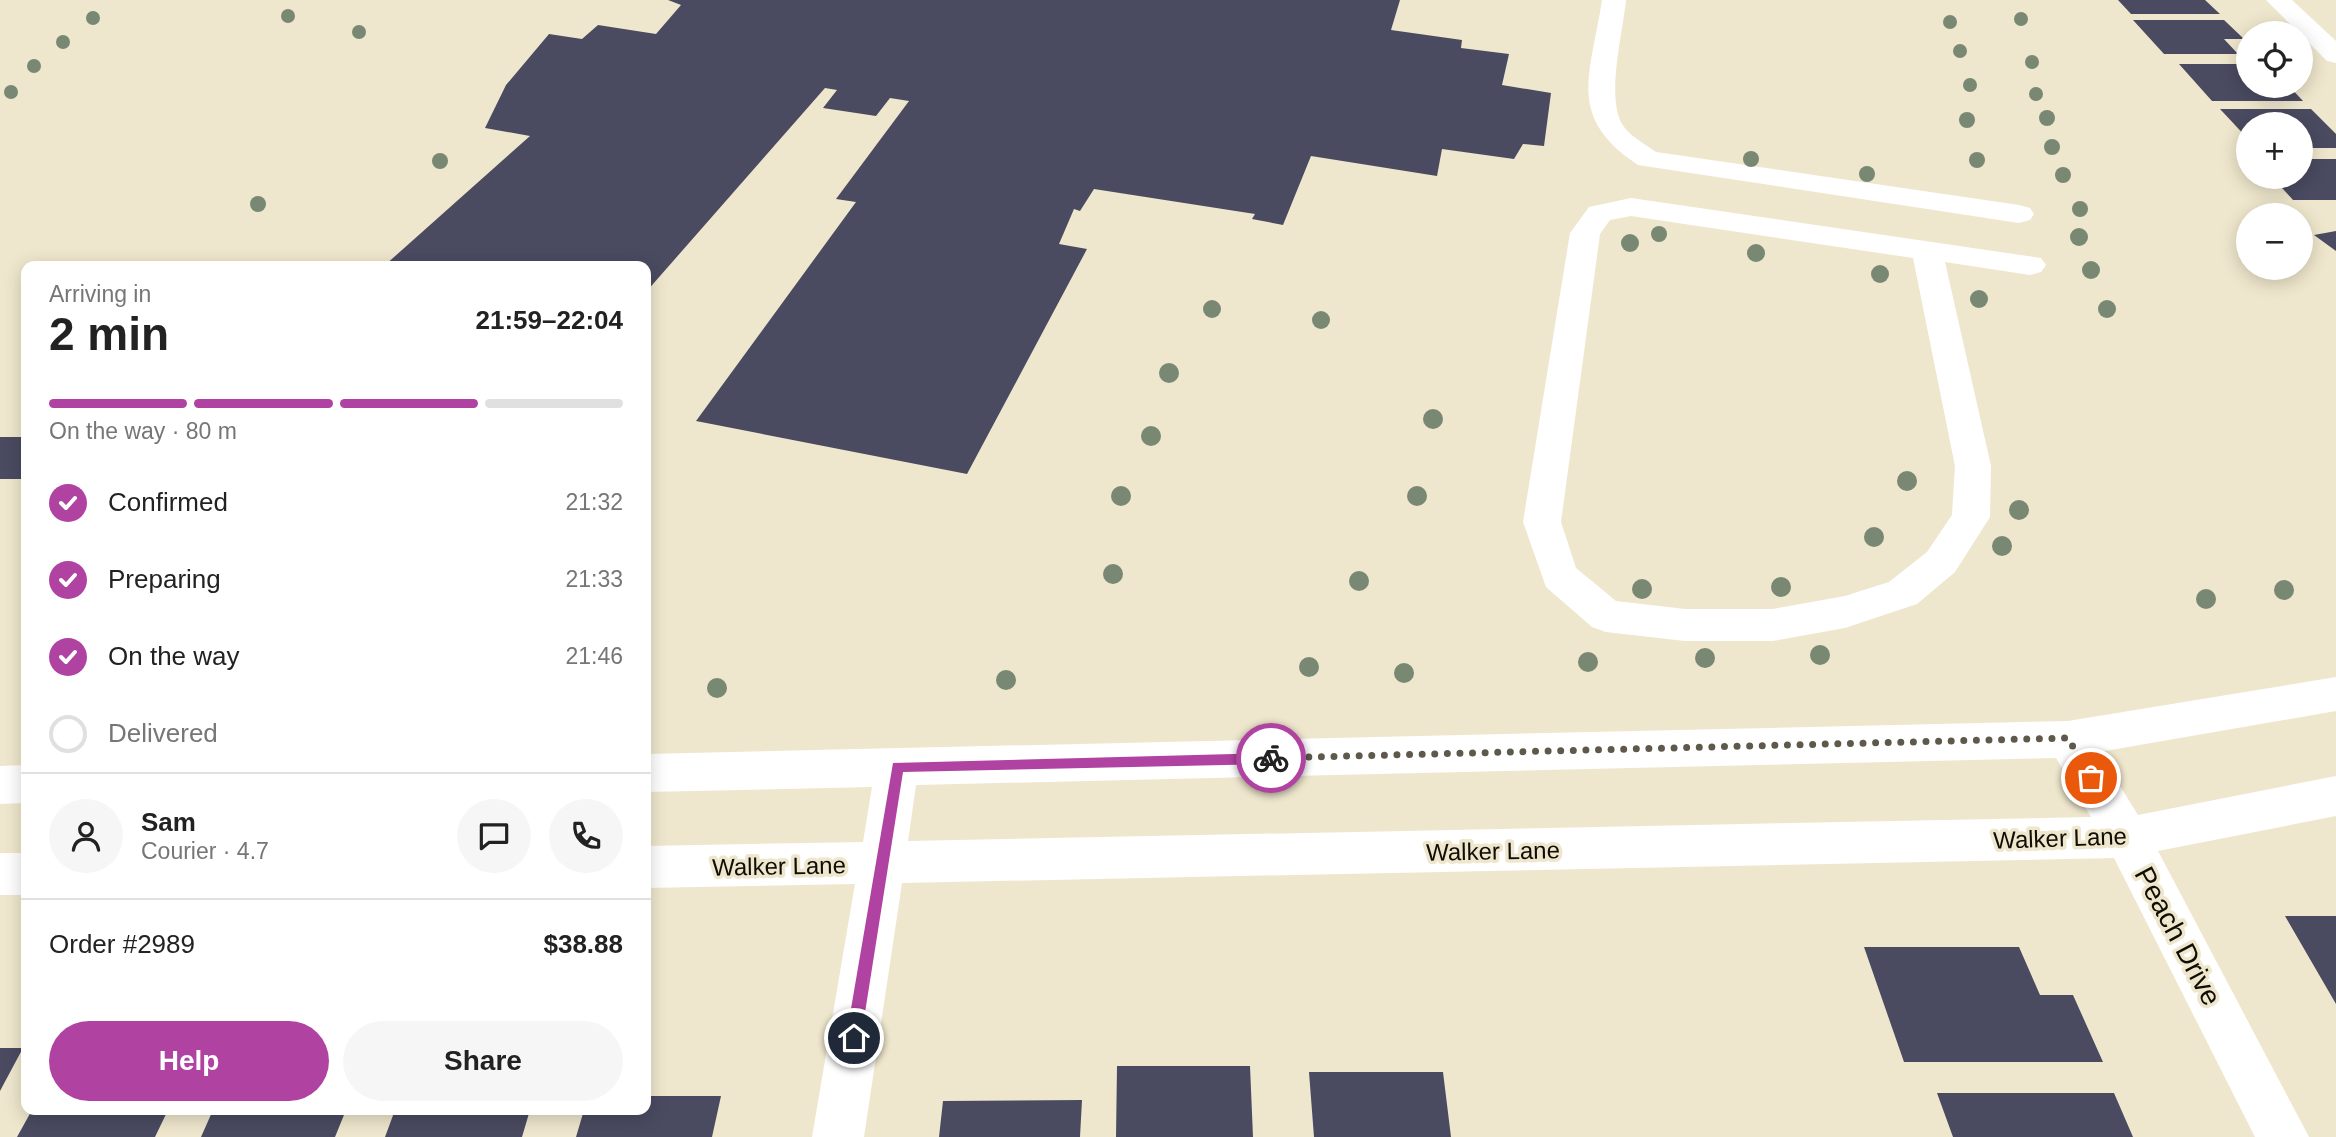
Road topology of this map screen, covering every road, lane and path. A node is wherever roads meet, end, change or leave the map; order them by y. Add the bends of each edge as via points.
1 (1614, 0) edge
2 (2278, 0) edge
3 (2336, 55) edge
4 (2020, 214) dead end
5 (1927, 250) junction
6 (2030, 265) dead end
7 (2336, 694) edge
8 (2068, 738) junction
9 (897, 767) junction
10 (651, 773) edge
11 (0, 785) edge
12 (21, 785) edge
13 (2336, 796) edge
14 (2127, 837) junction
15 (882, 865) junction
16 (651, 867) edge
17 (0, 874) edge
18 (21, 874) edge
19 (838, 1137) edge
20 (2283, 1137) edge

1 - 4 street via 1602,102 1607,122 1623,143 1648,159
2 - 3 street
5 - 5 street via 1631,207 1600,213 1585,233 1542,522 1560,576 1606,616 1685,625 1773,625 1845,612 1903,593 1941,562 1971,517 1973,467
5 - 6 street
7 - 8 street
8 - 9 street
8 - 14 street, Peach Drive
9 - 10 street
9 - 15 street
11 - 12 street
13 - 14 street, Walker Lane
14 - 15 street, Walker Lane
14 - 20 street, Peach Drive
15 - 16 street, Walker Lane
15 - 19 street
17 - 18 street

